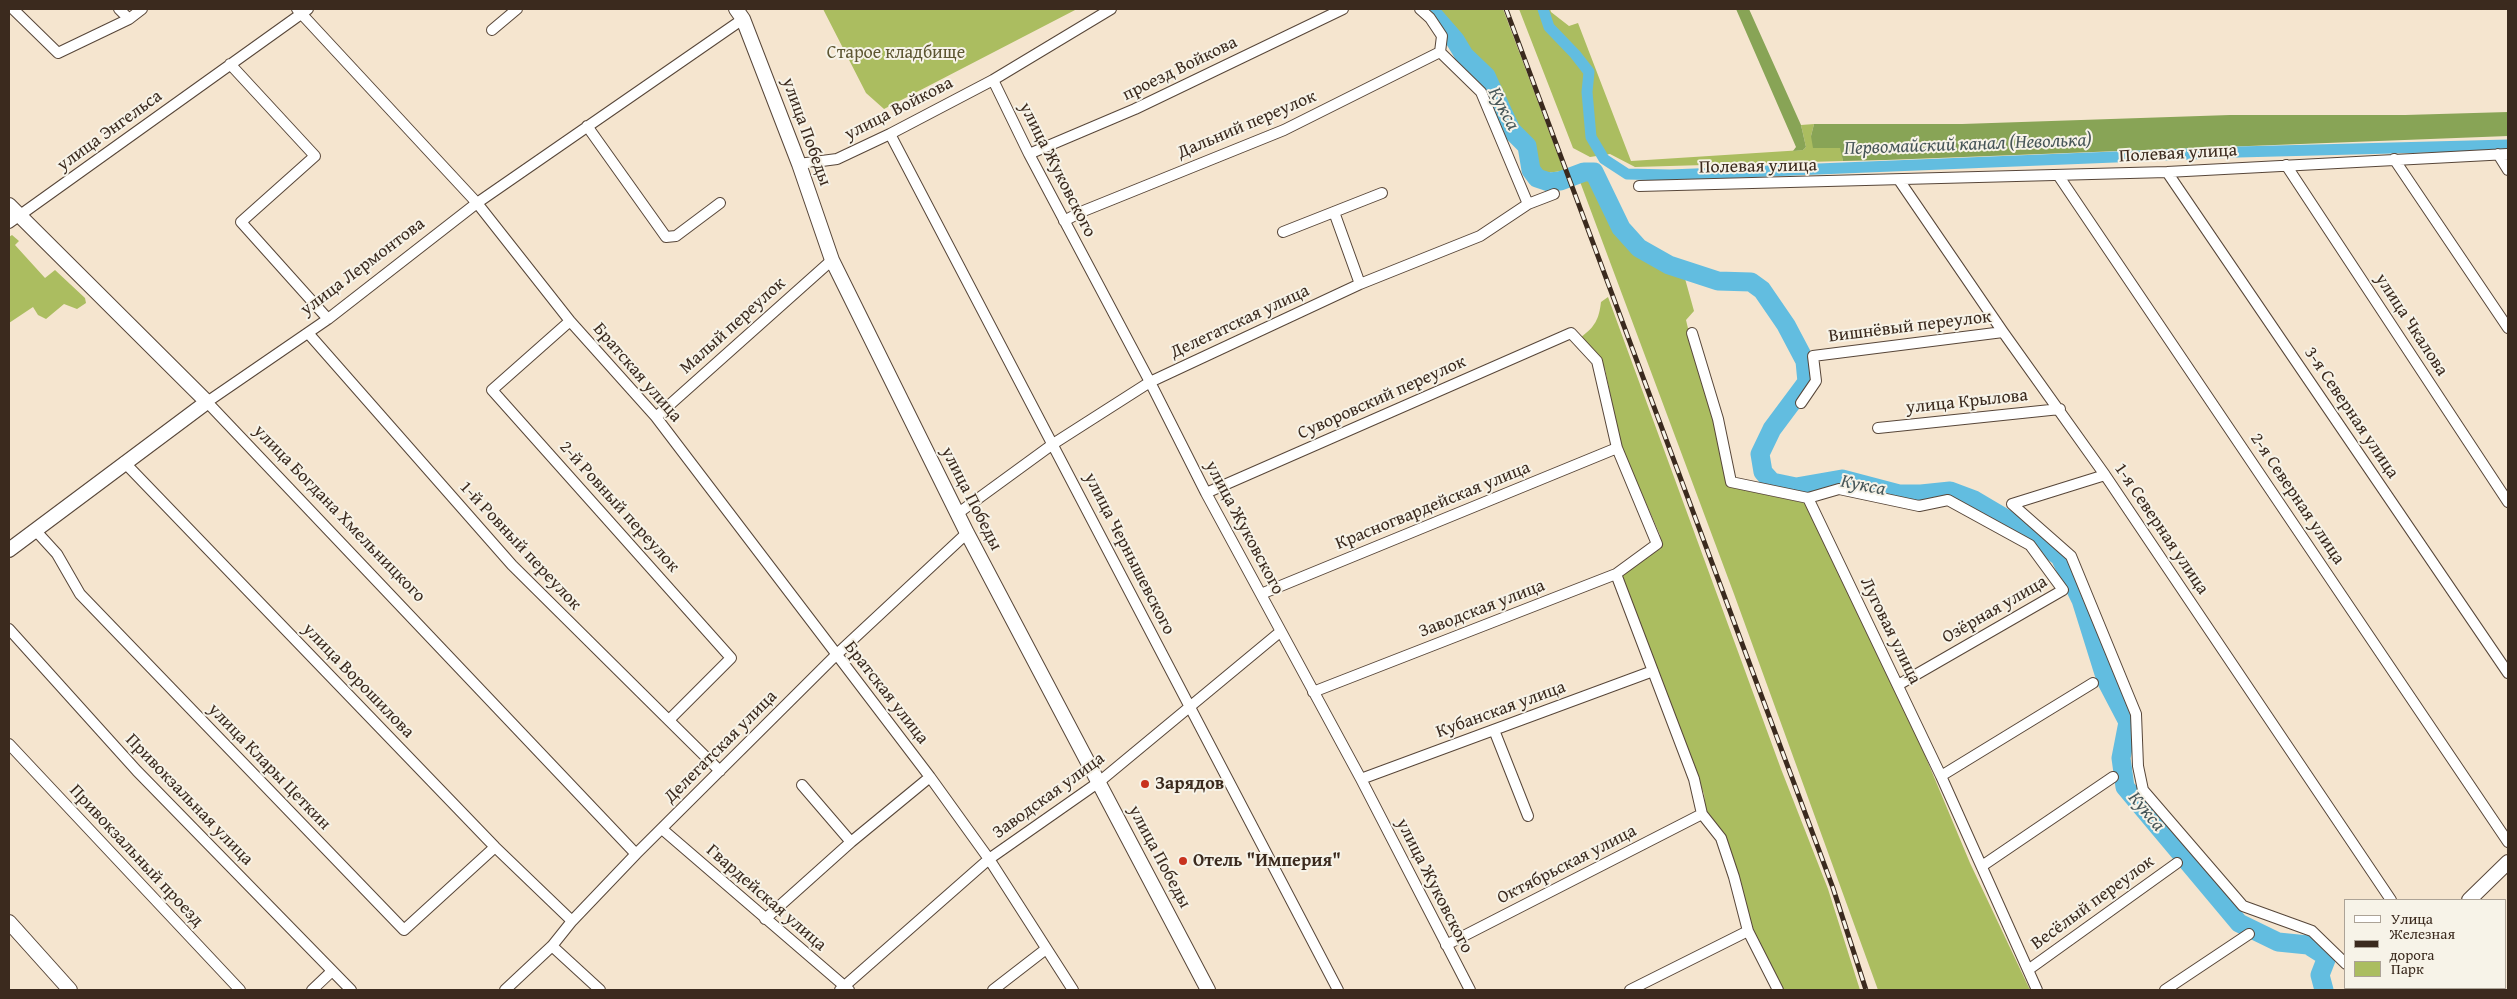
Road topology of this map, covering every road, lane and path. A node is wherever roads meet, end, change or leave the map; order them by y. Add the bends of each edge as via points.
1 (13, 9) edge
2 (118, 9) edge
3 (142, 9) edge
4 (516, 9) edge
5 (1112, 9) edge
6 (1343, 9) edge
7 (1420, 9) edge
8 (302, 10) edge
9 (740, 14) edge
10 (128, 19) junction
11 (492, 30) dead end
12 (1440, 52) junction
13 (230, 64) junction
14 (993, 80) junction
15 (587, 126) junction
16 (890, 134) junction
17 (1029, 154) junction
18 (2503, 154) edge
19 (2394, 159) junction
20 (800, 164) junction
21 (2286, 165) junction
22 (2508, 170) edge
23 (2167, 172) junction
24 (2058, 175) junction
25 (1899, 180) junction
26 (1639, 186) dead end
27 (1382, 193) dead end
28 (1554, 194) dead end
29 (477, 203) junction
30 (9, 204) edge
31 (720, 204) dead end
32 (1528, 204) junction
33 (1334, 212) junction
34 (14, 219) edge
35 (1064, 221) junction
36 (1283, 232) dead end
37 (832, 260) junction
38 (1360, 284) junction
39 (328, 319) junction
40 (570, 322) junction
41 (2508, 328) edge
42 (2003, 332) junction
43 (308, 333) junction
44 (1692, 333) dead end
45 (1150, 382) junction
46 (207, 402) junction
47 (1801, 403) dead end
48 (2060, 409) junction
49 (656, 417) junction
50 (1878, 428) dead end
51 (1053, 444) junction
52 (1617, 448) junction
53 (124, 462) junction
54 (2105, 475) junction
55 (1206, 494) junction
56 (1808, 498) junction
57 (2508, 502) edge
58 (957, 514) junction
59 (36, 531) junction
60 (967, 533) junction
61 (9, 550) edge
62 (1616, 574) junction
63 (1261, 594) junction
64 (9, 629) edge
65 (1280, 632) junction
66 (836, 655) junction
67 (1653, 671) junction
68 (2508, 673) edge
69 (2092, 683) dead end
70 (1898, 685) junction
71 (1313, 692) junction
72 (1189, 707) junction
73 (669, 720) junction
74 (1494, 730) junction
75 (9, 744) edge
76 (720, 771) junction
77 (1941, 776) junction
78 (930, 777) junction
79 (2113, 777) dead end
80 (1361, 779) junction
81 (1098, 782) junction
82 (802, 785) dead end
83 (1702, 814) junction
84 (1528, 816) dead end
85 (662, 829) junction
86 (851, 842) junction
87 (2508, 842) edge
88 (495, 847) junction
89 (636, 854) junction
90 (989, 859) junction
91 (2508, 862) edge
92 (2177, 863) dead end
93 (1982, 866) junction
94 (2390, 899) edge
95 (2470, 899) edge
96 (765, 919) junction
97 (572, 921) junction
98 (9, 922) edge
99 (1748, 931) junction
100 (2249, 934) dead end
101 (1446, 945) junction
102 (552, 946) junction
103 (1046, 949) junction
104 (2344, 962) edge
105 (2028, 970) junction
106 (332, 971) junction
107 (844, 989) edge
108 (70, 990) edge
109 (240, 990) edge
110 (312, 990) edge
111 (351, 990) edge
112 (505, 990) edge
113 (600, 990) edge
114 (993, 990) edge
115 (1073, 990) edge
116 (1208, 990) edge
117 (1338, 990) edge
118 (1470, 990) edge
119 (1630, 990) edge
120 (1778, 990) edge
121 (2037, 990) edge
122 (2165, 990) edge

1 - 10 street via 58,53
2 - 10 street
3 - 10 street
4 - 11 street
5 - 14 street, улица Войкова
6 - 17 street, проезд Войкова via 1135,109
7 - 12 street via 1442,36
8 - 13 street, улица Энгельса
8 - 29 street, Братская улица
9 - 15 street, улица Лермонтова
9 - 20 street, улица Победы
12 - 32 street via 1481,92
12 - 35 street, Дальний переулок via 1284,130
13 - 34 street, улица Энгельса
13 - 39 street via 315,156 240,222
14 - 16 street, улица Войкова
14 - 17 street, улица Жуковского
15 - 29 street, улица Лермонтова
15 - 31 street via 666,237 676,236
16 - 20 street, улица Войкова via 837,159
16 - 51 street, улица Чернышевского
17 - 35 street, улица Жуковского
18 - 19 street, Полевая улица
18 - 22 street
19 - 21 street, Полевая улица
19 - 41 street
20 - 37 street, улица Победы
21 - 23 street, Полевая улица
21 - 57 street, улица Чкалова
23 - 24 street, Полевая улица
23 - 68 street, 3-я Северная улица
24 - 25 street, Полевая улица
24 - 87 street, 2-я Северная улица
25 - 26 street, Полевая улица
25 - 42 street, 1-я Северная улица
27 - 33 street
28 - 32 street, Делегатская улица
29 - 39 street, улица Лермонтова
29 - 40 street, Братская улица
30 - 34 street, улица Богдана Хмельницкого
32 - 38 street, Делегатская улица via 1480,236
33 - 36 street
33 - 38 street
34 - 46 street, улица Богдана Хмельницкого
35 - 45 street, улица Жуковского
37 - 49 street, Малый переулок
37 - 58 street, улица Победы
38 - 45 street, Делегатская улица
39 - 43 street, улица Лермонтова
40 - 49 street, Братская улица
40 - 73 street, 2-й Ровный переулок via 492,390 731,658
42 - 47 street, Вишнёвый переулок via 1813,356 1816,381
42 - 48 street, 1-я Северная улица
43 - 46 street, улица Лермонтова
43 - 73 street, 1-й Ровный переулок via 512,565
44 - 56 street via 1718,419 1732,482
45 - 51 street, Делегатская улица
45 - 55 street, улица Жуковского
46 - 53 street, улица Лермонтова
46 - 89 street, улица Богдана Хмельницкого
48 - 50 street, улица Крылова
48 - 54 street, 1-я Северная улица
49 - 66 street, Братская улица
51 - 58 street, Делегатская улица
51 - 72 street, улица Чернышевского
52 - 55 street, Суворовский переулок via 1597,361 1571,333
52 - 62 street, Заводская улица via 1658,544
52 - 63 street, Красногвардейская улица
53 - 59 street, улица Лермонтова
53 - 88 street, улица Ворошилова
54 - 94 street, 1-я Северная улица
54 - 104 street via 2012,504 2071,556 2136,714 2142,790 2243,906 2312,932
55 - 63 street, улица Жуковского
56 - 70 street, Луговая улица
56 - 70 street, Озёрная улица via 1840,489 1919,506 1948,500 2030,545 2063,590
58 - 60 street, улица Победы
59 - 61 street, улица Лермонтова
59 - 88 street, улица Клары Цеткин via 57,554 80,594 404,930
60 - 66 street, Делегатская улица
60 - 81 street, улица Победы
62 - 67 street
62 - 71 street, Заводская улица
63 - 65 street, улица Жуковского
64 - 106 street, Привокзальная улица via 137,771
65 - 71 street, улица Жуковского
65 - 72 street, Заводская улица
66 - 76 street, Делегатская улица
66 - 78 street, Братская улица
67 - 74 street, Кубанская улица
67 - 83 street via 1694,779
69 - 77 street
70 - 77 street, Луговая улица
71 - 80 street, улица Жуковского
72 - 81 street, Заводская улица
72 - 117 street, улица Чернышевского
73 - 76 street, 1-й Ровный переулок
74 - 80 street, Кубанская улица
74 - 84 street
75 - 109 street, Привокзальный проезд
76 - 85 street, Делегатская улица
77 - 93 street, Луговая улица
78 - 86 street
78 - 90 street, Братская улица
79 - 93 street
80 - 101 street, улица Жуковского
81 - 90 street, Заводская улица
81 - 116 street, улица Победы
82 - 86 street
83 - 99 street via 1721,838
83 - 101 street, Октябрьская улица
85 - 89 street, Делегатская улица
85 - 96 street, Гвардейская улица
86 - 96 street
88 - 97 street, улица Ворошилова
89 - 97 street, Делегатская улица
90 - 103 street, Братская улица
90 - 107 street, Заводская улица
91 - 95 street
92 - 105 street, Весёлый переулок
93 - 105 street, Луговая улица
96 - 107 street, Гвардейская улица
97 - 102 street, Делегатская улица
98 - 108 street
99 - 119 street
99 - 120 street
100 - 122 street
101 - 118 street, улица Жуковского
102 - 112 street, Делегатская улица
102 - 113 street
103 - 114 street
103 - 115 street, Братская улица
105 - 121 street, Луговая улица
106 - 110 street
106 - 111 street, Привокзальная улица

